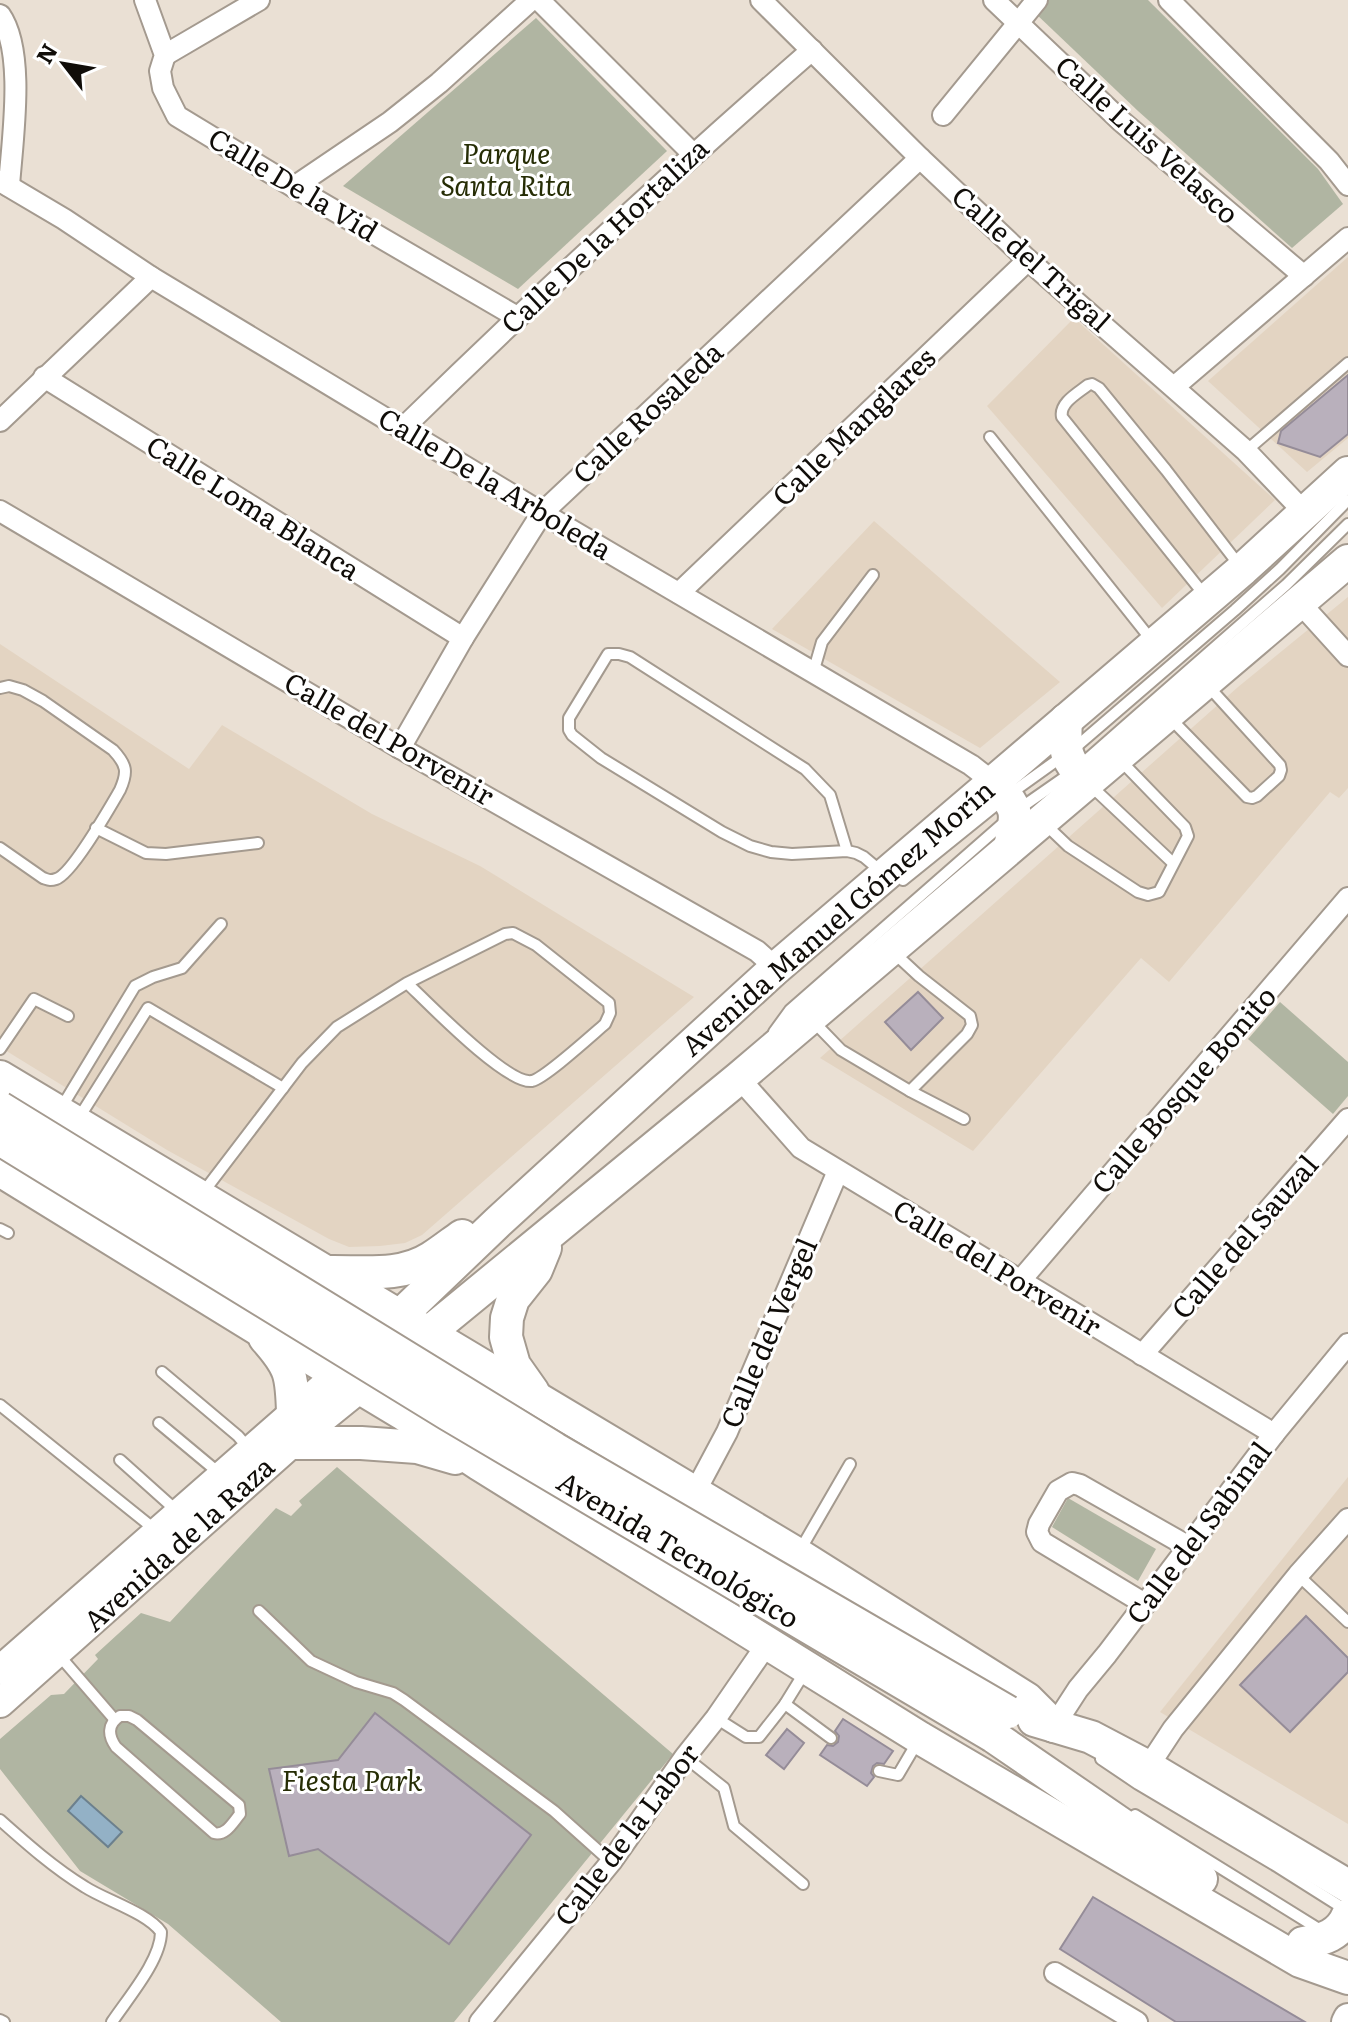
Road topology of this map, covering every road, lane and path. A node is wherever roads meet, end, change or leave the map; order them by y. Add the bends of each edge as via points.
1 (145, 0) edge
2 (259, 0) edge
3 (531, 0) edge
4 (539, 0) edge
5 (761, 0) edge
6 (994, 0) edge
7 (1037, 0) edge
8 (1169, 0) edge
9 (0, 15) edge
10 (1018, 23) junction
11 (812, 50) junction
12 (165, 55) junction
13 (943, 115) dead end
14 (693, 154) junction
15 (920, 158) junction
16 (5, 184) edge
17 (1348, 185) edge
18 (294, 187) junction
19 (1348, 238) edge
20 (1028, 260) junction
21 (1304, 276) junction
22 (151, 277) junction
23 (517, 317) junction
24 (1348, 363) edge
25 (44, 377) junction
26 (1174, 387) junction
27 (0, 421) edge
28 (403, 428) junction
29 (990, 437) dead end
30 (1246, 451) junction
31 (1348, 473) edge
32 (1348, 500) edge
33 (0, 511) edge
34 (542, 513) junction
35 (1305, 513) junction
36 (1348, 524) edge
37 (1348, 561) edge
38 (1243, 569) junction
39 (873, 575) dead end
40 (679, 593) junction
41 (1208, 600) junction
42 (1300, 603) junction
43 (463, 638) junction
44 (1155, 645) junction
45 (1348, 656) edge
46 (813, 673) junction
47 (1205, 682) junction
48 (0, 688) edge
49 (1166, 714) junction
50 (1066, 720) junction
51 (400, 748) junction
52 (1116, 757) junction
53 (1076, 768) junction
54 (1014, 803) junction
55 (96, 828) junction
56 (258, 843) dead end
57 (0, 848) edge
58 (847, 851) junction
59 (1173, 863) junction
60 (888, 882) junction
61 (1348, 899) edge
62 (221, 924) dead end
63 (843, 927) dead end
64 (892, 950) junction
65 (776, 968) junction
66 (407, 983) junction
67 (68, 1016) dead end
68 (811, 1019) junction
69 (0, 1049) edge
70 (0, 1077) edge
71 (739, 1078) junction
72 (283, 1088) junction
73 (910, 1091) junction
74 (0, 1108) edge
75 (67, 1117) junction
76 (964, 1119) dead end
77 (1348, 1119) edge
78 (0, 1139) edge
79 (0, 1170) edge
80 (838, 1171) junction
81 (201, 1196) junction
82 (498, 1222) junction
83 (552, 1233) junction
84 (326, 1272) junction
85 (1020, 1281) junction
86 (360, 1292) junction
87 (400, 1317) junction
88 (258, 1329) junction
89 (440, 1340) junction
90 (1348, 1344) edge
91 (1142, 1355) junction
92 (162, 1372) dead end
93 (338, 1374) junction
94 (537, 1398) junction
95 (0, 1405) edge
96 (402, 1413) junction
97 (159, 1423) dead end
98 (293, 1428) junction
99 (1274, 1434) junction
100 (250, 1451) junction
101 (120, 1460) dead end
102 (479, 1464) junction
103 (850, 1464) dead end
104 (222, 1476) junction
105 (695, 1492) junction
106 (1348, 1519) edge
107 (170, 1531) junction
108 (1189, 1547) junction
109 (797, 1554) junction
110 (1298, 1575) junction
111 (1145, 1604) junction
112 (259, 1611) dead end
113 (1348, 1622) edge
114 (48, 1644) junction
115 (767, 1644) junction
116 (808, 1668) junction
117 (0, 1670) edge
118 (0, 1703) edge
119 (785, 1704) junction
120 (716, 1718) junction
121 (115, 1720) junction
122 (1000, 1724) junction
123 (1054, 1726) junction
124 (831, 1738) dead end
125 (920, 1738) junction
126 (685, 1757) junction
127 (1148, 1767) junction
128 (879, 1771) dead end
129 (1072, 1776) dead end
130 (1120, 1806) dead end
131 (0, 1820) edge
132 (611, 1862) junction
133 (803, 1884) dead end
134 (1340, 1926) edge
135 (1055, 1973) dead end
136 (112, 2022) edge
137 (480, 2022) edge
138 (1137, 2022) edge

1 - 12 street, Calle De la Vid
2 - 12 street
3 - 18 street via 390,122
4 - 14 street
5 - 11 street, Calle del Trigal
6 - 10 street, Calle Luis Velasco
7 - 10 street
8 - 17 street
9 - 16 street via 15,66
10 - 13 street
10 - 21 street, Calle Luis Velasco via 1139,137
11 - 14 street, Calle De la Hortaliza
11 - 15 street, Calle del Trigal
12 - 18 street, Calle De la Vid via 160,71 163,88 177,116
14 - 23 street, Calle De la Hortaliza
15 - 20 street, Calle del Trigal
15 - 34 street, Calle Rosaleda
16 - 22 street, Calle De la Arboleda
18 - 23 street, Calle De la Vid
19 - 21 street
20 - 26 street, Calle del Trigal
20 - 40 street, Calle Manglares
21 - 26 street
22 - 25 street
22 - 28 street, Calle De la Arboleda
23 - 28 street, Calle De la Hortaliza
24 - 30 lane
25 - 27 street
25 - 43 street, Calle Loma Blanca
26 - 30 street, Calle del Trigal
28 - 34 street, Calle De la Arboleda
29 - 44 lane
30 - 35 street, Calle del Trigal
31 - 35 main road, Avenida Manuel Gómez Morín
32 - 53 lane via 1235,610 1077,746
33 - 51 street, Calle del Porvenir
34 - 40 street, Calle De la Arboleda
34 - 43 street, Calle Rosaleda
35 - 38 main road, Avenida Manuel Gómez Morín
36 - 53 lane via 1286,585
37 - 42 main road, Avenida Manuel Gómez Morín
38 - 41 main road, Avenida Manuel Gómez Morín
38 - 41 lane via 1099,388 1088,385 1063,407 1062,417
39 - 46 lane via 822,642
40 - 46 street, Calle De la Arboleda
41 - 44 main road, Avenida Manuel Gómez Morín
42 - 45 street
42 - 47 main road, Avenida Manuel Gómez Morín
43 - 51 street, Calle Rosaleda
44 - 50 main road, Avenida Manuel Gómez Morín
46 - 54 street, Calle De la Arboleda via 971,765
47 - 49 main road, Avenida Manuel Gómez Morín
47 - 49 lane via 1280,765 1279,776 1257,796 1247,797
48 - 55 lane via 16,687 43,701 121,758 125,778
49 - 52 main road, Avenida Manuel Gómez Morín
50 - 53 main road
50 - 54 main road, Avenida Manuel Gómez Morín
51 - 65 street, Calle del Porvenir via 757,951
52 - 53 main road, Avenida Manuel Gómez Morín
52 - 59 lane via 1185,827 1188,836
53 - 54 main road, Avenida Manuel Gómez Morín
53 - 54 lane
53 - 59 lane
54 - 59 lane via 1138,892 1159,892
54 - 60 main road, Avenida Manuel Gómez Morín
54 - 64 main road, Avenida Manuel Gómez Morín via 1010,847
54 - 71 lane via 790,1010
55 - 56 lane via 146,853
55 - 57 lane via 74,862 54,880
58 - 58 lane via 792,854 750,846 578,741 569,730 569,718 608,654 630,657 805,769 830,795
58 - 60 lane via 864,857
60 - 65 main road, Avenida Manuel Gómez Morín
61 - 85 street, Calle Bosque Bonito
62 - 75 lane via 182,968 135,986
63 - 65 lane
64 - 68 main road, Avenida Manuel Gómez Morín
64 - 73 lane via 970,1016 972,1025
65 - 82 main road, Avenida Manuel Gómez Morín
66 - 66 lane via 513,933 609,1003 610,1013 605,1024 540,1077 526,1081 478,1049
66 - 72 lane via 337,1027
67 - 69 lane via 34,999
68 - 71 main road, Avenida Manuel Gómez Morín
68 - 73 lane via 841,1050
70 - 75 main road
71 - 80 street, Calle del Porvenir via 801,1148
71 - 83 main road, Avenida Manuel Gómez Morín
72 - 75 lane via 148,1008
72 - 81 lane
73 - 76 lane
74 - 122 main road, Avenida Tecnológico, bridge
75 - 81 main road
77 - 91 street, Calle del Sauzal
78 - 122 main road, Avenida Tecnológico, bridge via 448,1414
79 - 88 main road
80 - 85 street, Calle del Porvenir
80 - 105 street, Calle del Vergel via 727,1432
81 - 84 main road
82 - 84 main road via 469,1230 429,1260 399,1270
82 - 87 main road, Avenida Manuel Gómez Morín
83 - 89 main road, Avenida Manuel Gómez Morín
83 - 94 main road via 507,1318 514,1365
84 - 86 main road
85 - 91 street, Calle del Porvenir
86 - 87 main road
86 - 93 main road via 358,1330 344,1347
87 - 89 main road
87 - 93 main road, Avenida Manuel Gómez Morín
88 - 93 main road
88 - 98 main road via 289,1369
89 - 93 main road
89 - 94 main road
89 - 96 main road via 408,1364 401,1381
90 - 99 street, Calle del Sabinal
91 - 99 street, Calle del Porvenir
92 - 100 lane
93 - 96 main road
93 - 98 main road, Avenida de la Raza
94 - 105 main road
95 - 107 lane
96 - 102 main road
97 - 104 lane
98 - 100 main road, Avenida de la Raza
98 - 102 main road via 361,1443 417,1447
98 - 107 main road, Avenida de la Raza
99 - 108 street, Calle del Sabinal
100 - 104 main road, Avenida de la Raza
101 - 107 lane
102 - 115 main road
103 - 109 lane
104 - 107 main road, Avenida de la Raza
105 - 109 main road
106 - 110 street
107 - 114 main road, Avenida de la Raza
108 - 111 street, Calle del Sabinal
108 - 111 street via 1080,1485 1072,1483 1058,1491 1039,1524 1042,1542
109 - 123 main road via 1027,1699
110 - 113 lane
110 - 127 street
111 - 123 street, Calle del Sabinal
112 - 132 lane via 311,1661 404,1700 554,1811
114 - 117 main road, Avenida de la Raza
114 - 118 main road, Avenida de la Raza
114 - 121 lane
115 - 116 main road
115 - 120 street, Calle de la Labor
116 - 119 lane
116 - 125 main road
119 - 120 lane via 759,1737 746,1737
119 - 124 lane
120 - 126 street, Calle de la Labor
121 - 121 lane via 110,1734 116,1747 214,1833 222,1833 240,1814 239,1805 137,1720
122 - 123 main road, Avenida Tecnológico
122 - 129 lane
122 - 134 main road, Avenida Tecnológico via 1180,1866
123 - 127 main road, Avenida Tecnológico via 1091,1737
123 - 134 lane via 1138,1784 1278,1867
125 - 128 lane via 898,1775
125 - 134 main road via 1300,1961
126 - 132 street, Calle de la Labor
126 - 133 lane via 724,1788 734,1826
127 - 134 main road, Avenida Tecnológico
130 - 134 lane
131 - 136 lane via 87,1889 151,1921 161,1932 155,1957
132 - 137 street, Calle de la Labor
135 - 138 street

